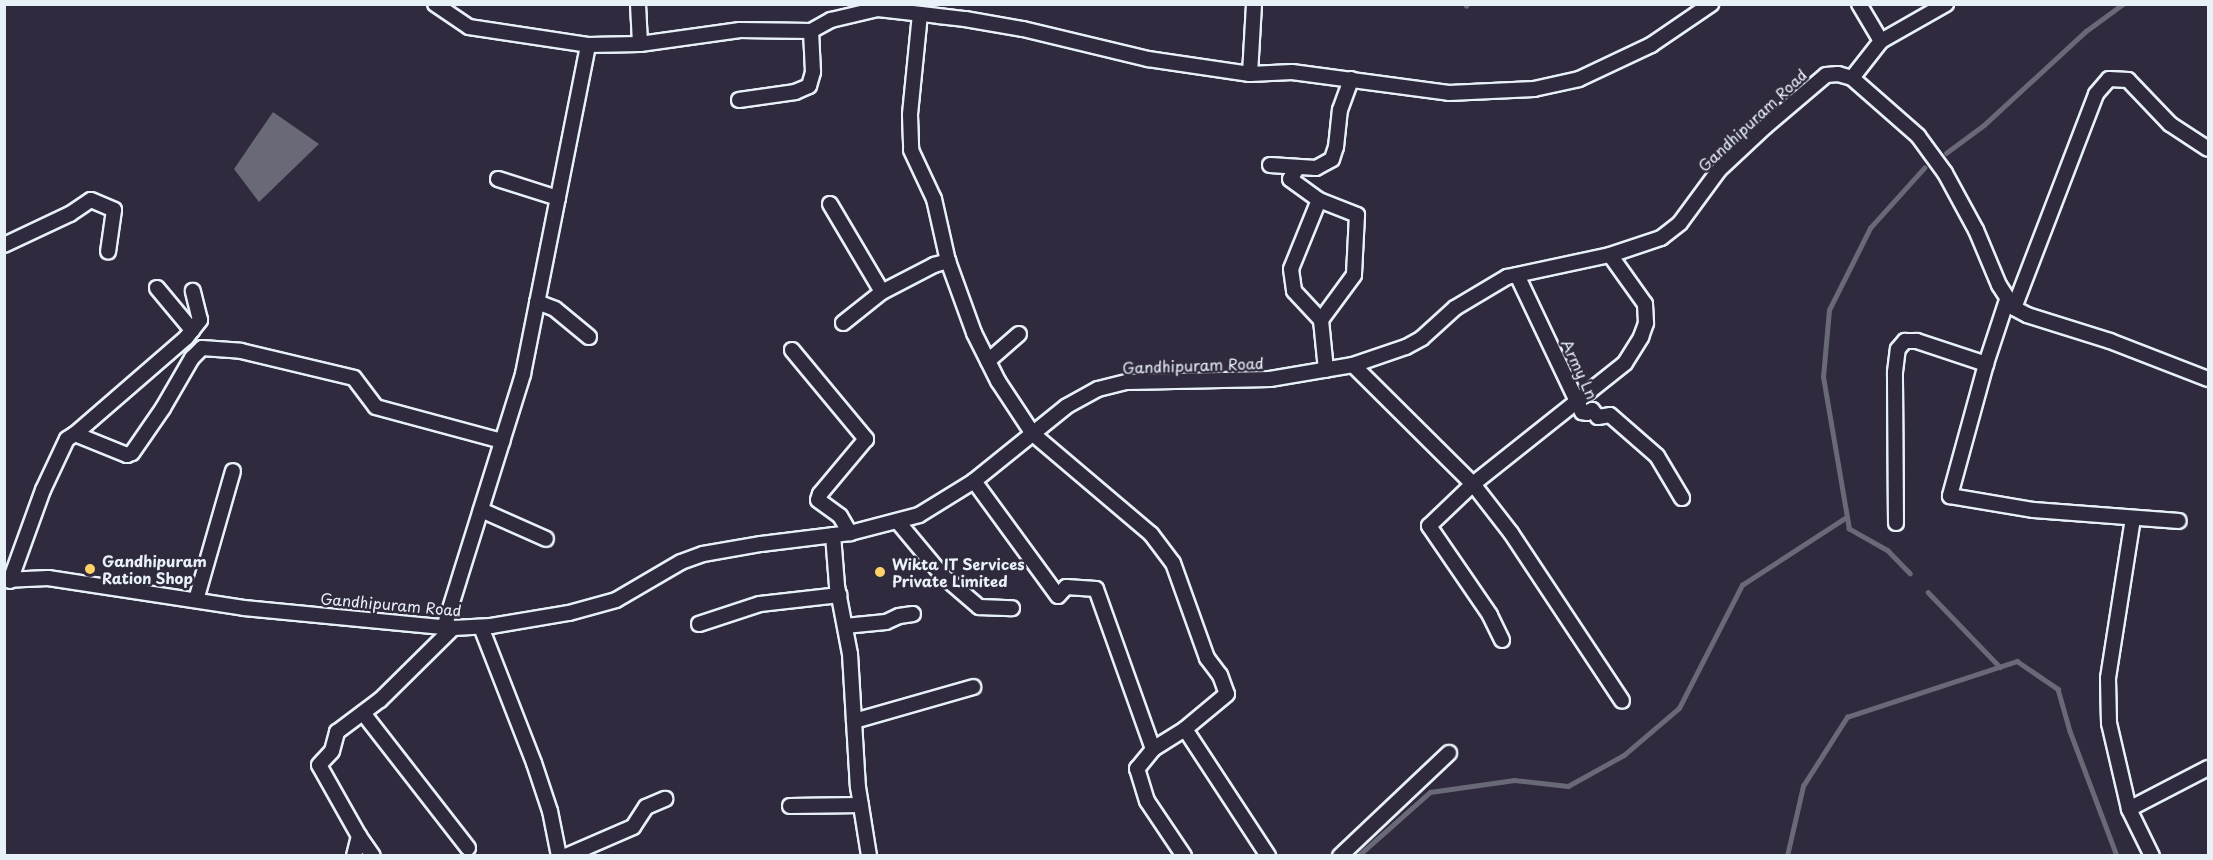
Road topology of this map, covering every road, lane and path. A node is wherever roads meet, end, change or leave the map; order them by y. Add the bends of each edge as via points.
1 (435, 4) edge
2 (638, 4) edge
3 (1254, 4) edge
4 (1711, 4) edge
5 (1859, 4) edge
6 (1946, 4) edge
7 (920, 14) junction
8 (811, 31) junction
9 (1881, 41) junction
10 (640, 44) junction
11 (588, 45) junction
12 (1250, 74) junction
13 (1852, 78) junction
14 (1351, 80) junction
15 (739, 100) dead end
16 (2208, 149) edge
17 (1270, 165) dead end
18 (1298, 167) junction
19 (498, 179) dead end
20 (558, 198) junction
21 (1319, 200) junction
22 (830, 204) dead end
23 (4, 245) edge
24 (108, 252) dead end
25 (1610, 255) junction
26 (948, 261) junction
27 (1517, 275) junction
28 (157, 288) dead end
29 (193, 291) dead end
30 (882, 292) junction
31 (537, 302) junction
32 (2011, 304) junction
33 (1321, 321) junction
34 (843, 323) dead end
35 (1019, 334) dead end
36 (188, 335) junction
37 (589, 337) dead end
38 (792, 350) dead end
39 (196, 353) junction
40 (988, 361) junction
41 (1986, 364) junction
42 (1353, 365) junction
43 (1326, 370) junction
44 (2208, 379) edge
45 (1578, 402) junction
46 (75, 434) junction
47 (1033, 434) junction
48 (502, 441) junction
49 (233, 471) dead end
50 (974, 481) junction
51 (1473, 484) junction
52 (1682, 498) dead end
53 (481, 510) junction
54 (2133, 519) junction
55 (2180, 521) dead end
56 (898, 522) junction
57 (1896, 523) dead end
58 (850, 533) junction
59 (834, 535) junction
60 (546, 539) dead end
61 (7, 580) edge
62 (839, 595) junction
63 (196, 600) junction
64 (1012, 608) dead end
65 (913, 614) dead end
66 (699, 624) dead end
67 (845, 626) junction
68 (482, 627) junction
69 (449, 628) junction
70 (1502, 640) dead end
71 (973, 687) dead end
72 (1622, 701) dead end
73 (363, 712) junction
74 (854, 721) junction
75 (1185, 729) junction
76 (1153, 749) junction
77 (1449, 753) dead end
78 (2208, 768) edge
79 (664, 799) dead end
80 (861, 805) junction
81 (790, 806) dead end
82 (2129, 809) junction
83 (359, 836) junction
84 (468, 848) dead end
85 (354, 855) edge
86 (373, 855) edge
87 (559, 855) edge
88 (567, 855) edge
89 (869, 855) edge
90 (1184, 855) edge
91 (1268, 855) edge
92 (1340, 855) edge
93 (2152, 855) edge

1 - 11 street via 469,27
2 - 10 street
3 - 12 street
4 - 14 street via 1651,45 1579,79 1534,89 1449,93
5 - 9 street
6 - 9 street
7 - 8 street via 878,9 831,20
7 - 12 street via 1023,29 1148,59
7 - 26 street via 910,115 911,150 934,199
8 - 10 street via 740,30
8 - 15 street via 813,72 809,86 795,92
9 - 13 street
10 - 11 street
11 - 20 street
12 - 14 street via 1292,72
13 - 25 street, Gandhipuram Road via 1826,75 1719,170 1680,223 1661,238
13 - 32 street via 1918,136 1945,173
14 - 18 street via 1340,110 1332,159 1316,168
16 - 32 street via 2170,124 2128,80 2109,79 2096,93
17 - 18 street
18 - 21 street via 1290,179
19 - 20 street
20 - 31 street
21 - 33 street via 1291,269 1294,291
21 - 33 street via 1357,215 1354,275
22 - 30 street
23 - 24 street via 91,200 114,210
25 - 27 street, Gandhipuram Road
25 - 45 street via 1645,304 1646,323 1625,363
26 - 30 street
26 - 40 street
27 - 42 street, Gandhipuram Road via 1482,290 1406,347
27 - 45 street, Army Ln
28 - 36 street
29 - 36 street via 200,320
30 - 34 street
31 - 37 street via 555,309
31 - 48 street via 523,374
32 - 41 street
32 - 44 street via 2027,315 2110,340
33 - 43 street
35 - 40 street
36 - 39 street
36 - 46 street
38 - 58 street via 866,439 818,500 840,516
39 - 46 street via 132,453 127,455
39 - 48 street via 202,348 241,351 332,371 354,378 376,407
40 - 47 street
41 - 54 street via 1950,496 2034,510
41 - 57 street via 1917,340 1905,341 1898,349
42 - 43 street, Gandhipuram Road
42 - 51 street
43 - 47 street, Gandhipuram Road via 1270,379 1127,382 1098,389 1067,406
45 - 51 street
45 - 52 street, Army Ln via 1582,412 1592,410 1598,417 1610,415 1657,456
46 - 61 street via 61,448
47 - 50 street, Gandhipuram Road
47 - 75 street via 1150,534 1173,563 1207,658 1220,675 1227,694
48 - 53 street
49 - 63 street
50 - 56 street, Gandhipuram Road via 919,515
50 - 76 street via 1058,596 1066,587 1096,589
51 - 70 street via 1429,526 1490,615
51 - 72 street via 1511,533
53 - 60 street
53 - 69 street
54 - 55 street
54 - 82 street via 2108,678 2109,723
56 - 58 street, Gandhipuram Road
56 - 64 street via 943,576 979,607
58 - 59 street, Gandhipuram Road
59 - 62 street
59 - 68 street, Gandhipuram Road via 703,554 681,562 616,600 569,613
61 - 63 street, Gandhipuram Road via 48,578
62 - 66 street via 760,604
62 - 67 street
63 - 69 street, Gandhipuram Road
65 - 67 street via 886,622
67 - 74 street
68 - 69 street, Gandhipuram Road
68 - 87 street via 537,772
69 - 73 street via 394,687
71 - 74 street
73 - 83 street via 337,732 332,750 320,765
73 - 84 street
74 - 80 street
75 - 76 street
75 - 91 street
76 - 90 street via 1137,769 1147,801
77 - 92 street
78 - 82 street
79 - 88 street via 646,807 633,826
80 - 81 street
80 - 89 street
82 - 93 street
83 - 85 street
83 - 86 street

